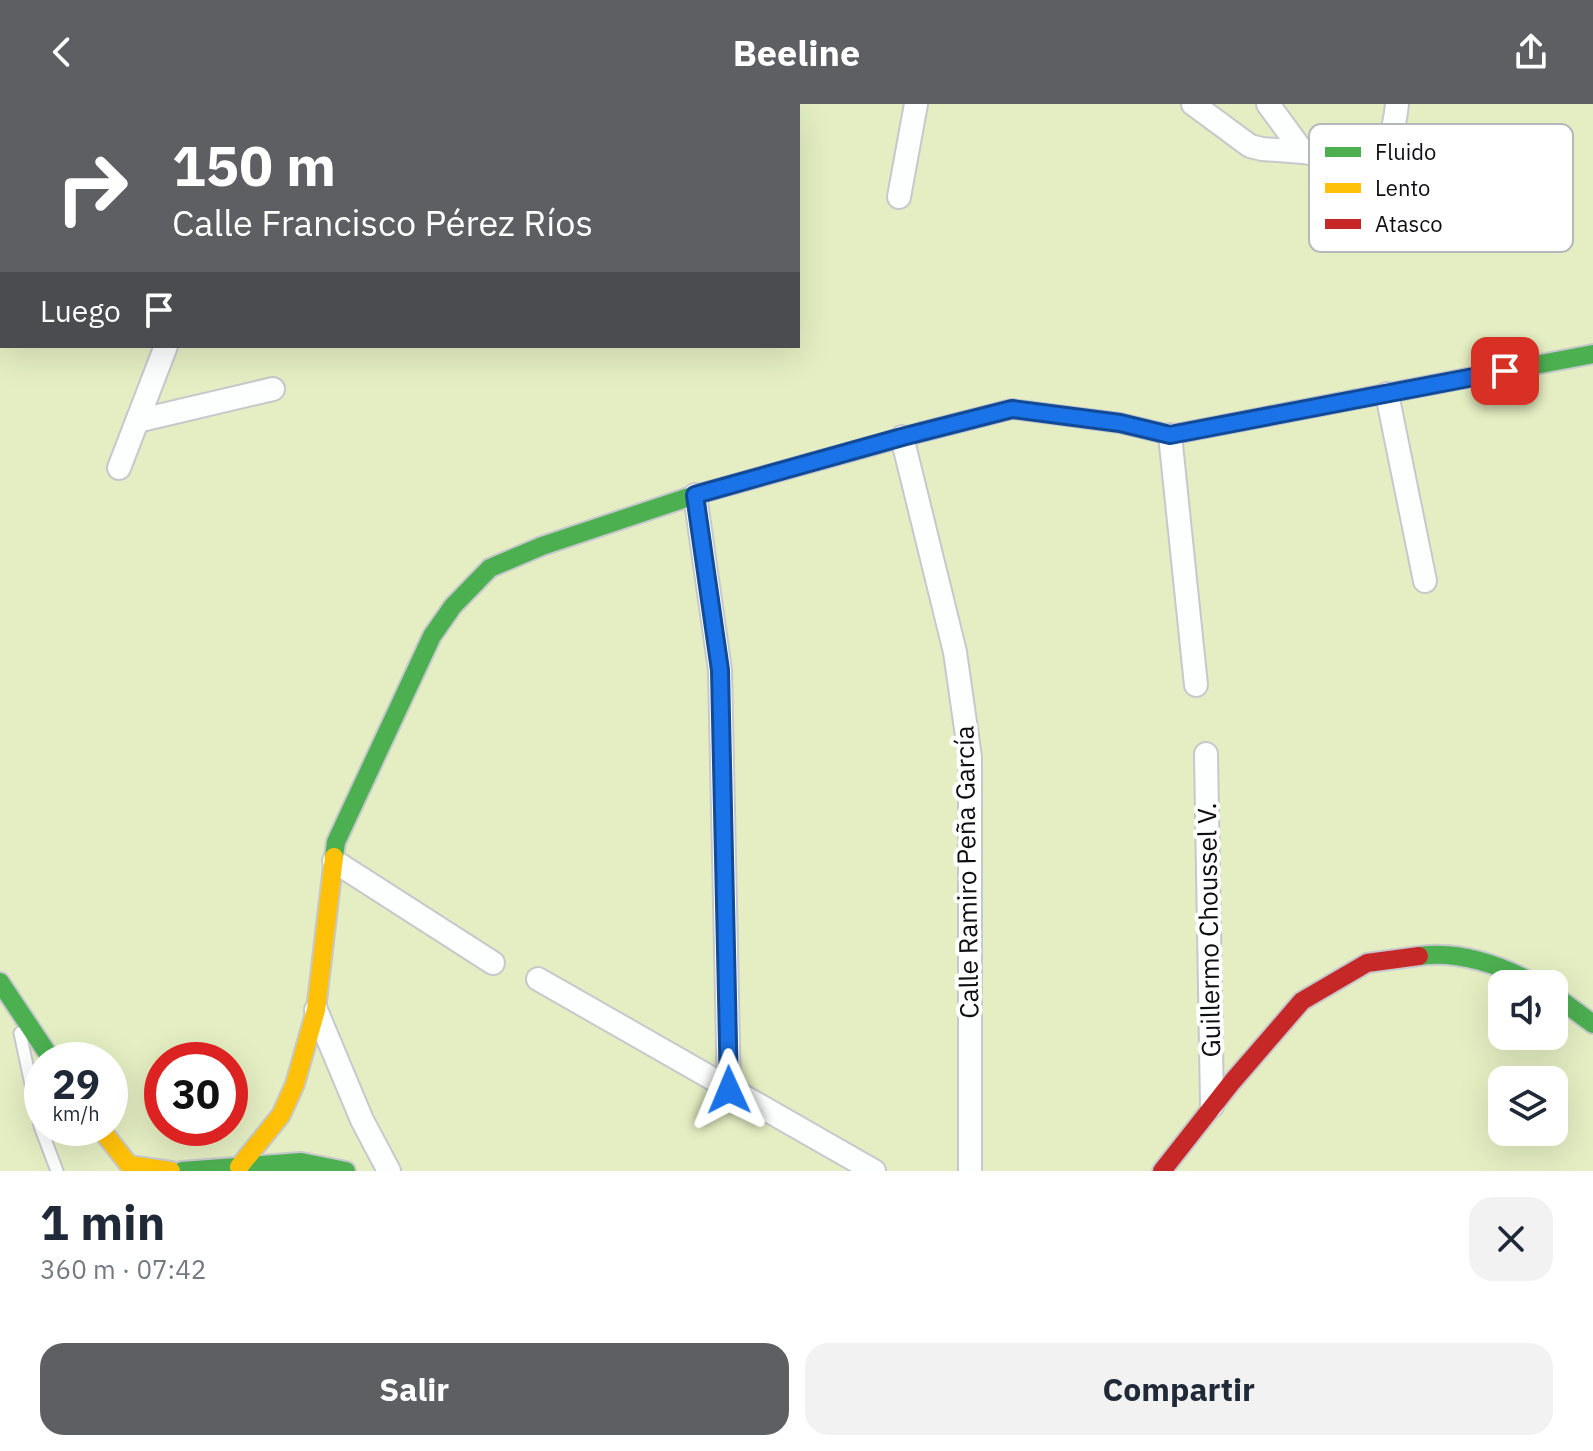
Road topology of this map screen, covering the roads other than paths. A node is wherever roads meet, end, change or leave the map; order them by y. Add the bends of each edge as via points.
1 (916, 104) edge
2 (1193, 104) edge
3 (1268, 104) edge
4 (1397, 104) edge
5 (1395, 124) edge
6 (1303, 152) junction
7 (1309, 153) edge
8 (899, 197) dead end
9 (165, 348) edge
10 (1593, 354) edge
11 (273, 389) dead end
12 (1387, 394) junction
13 (137, 421) junction
14 (1170, 435) junction
15 (902, 437) junction
16 (119, 468) dead end
17 (695, 495) junction
18 (1425, 581) dead end
19 (1196, 685) dead end
20 (1206, 754) dead end
21 (334, 861) junction
22 (493, 963) dead end
23 (1510, 970) edge
24 (538, 979) dead end
25 (0, 982) edge
26 (1568, 1005) edge
27 (15, 1008) junction
28 (316, 1010) junction
29 (1593, 1024) edge
30 (39, 1042) edge
31 (729, 1090) junction
32 (1212, 1106) junction
33 (114, 1146) edge
34 (239, 1167) junction
35 (131, 1168) edge
36 (57, 1171) edge
37 (171, 1171) edge
38 (182, 1171) edge
39 (346, 1171) edge
40 (389, 1171) edge
41 (874, 1171) edge
42 (970, 1171) edge
43 (1162, 1171) edge

1 - 8 street
2 - 6 street via 1250,146
3 - 6 street
4 - 5 street
6 - 7 street
9 - 13 street
10 - 12 street
11 - 13 street
12 - 14 street
12 - 18 street
13 - 16 street
14 - 15 street via 1012,409
14 - 19 street
15 - 17 street
15 - 42 street, Calle Ramiro Peña García via 955,652 970,757
17 - 21 street via 490,568 432,636 336,842
17 - 31 street via 720,670
20 - 32 street, Guillermo Choussel V.
21 - 22 street
21 - 28 street
23 - 32 street via 1438,953 1367,963 1302,1001
24 - 31 street
25 - 27 street
26 - 29 street
27 - 30 street
27 - 36 lane via 40,1126
28 - 34 street via 281,1115
28 - 40 street
31 - 41 street
32 - 43 street
33 - 35 street
34 - 38 street
34 - 39 street via 301,1162
35 - 37 street

